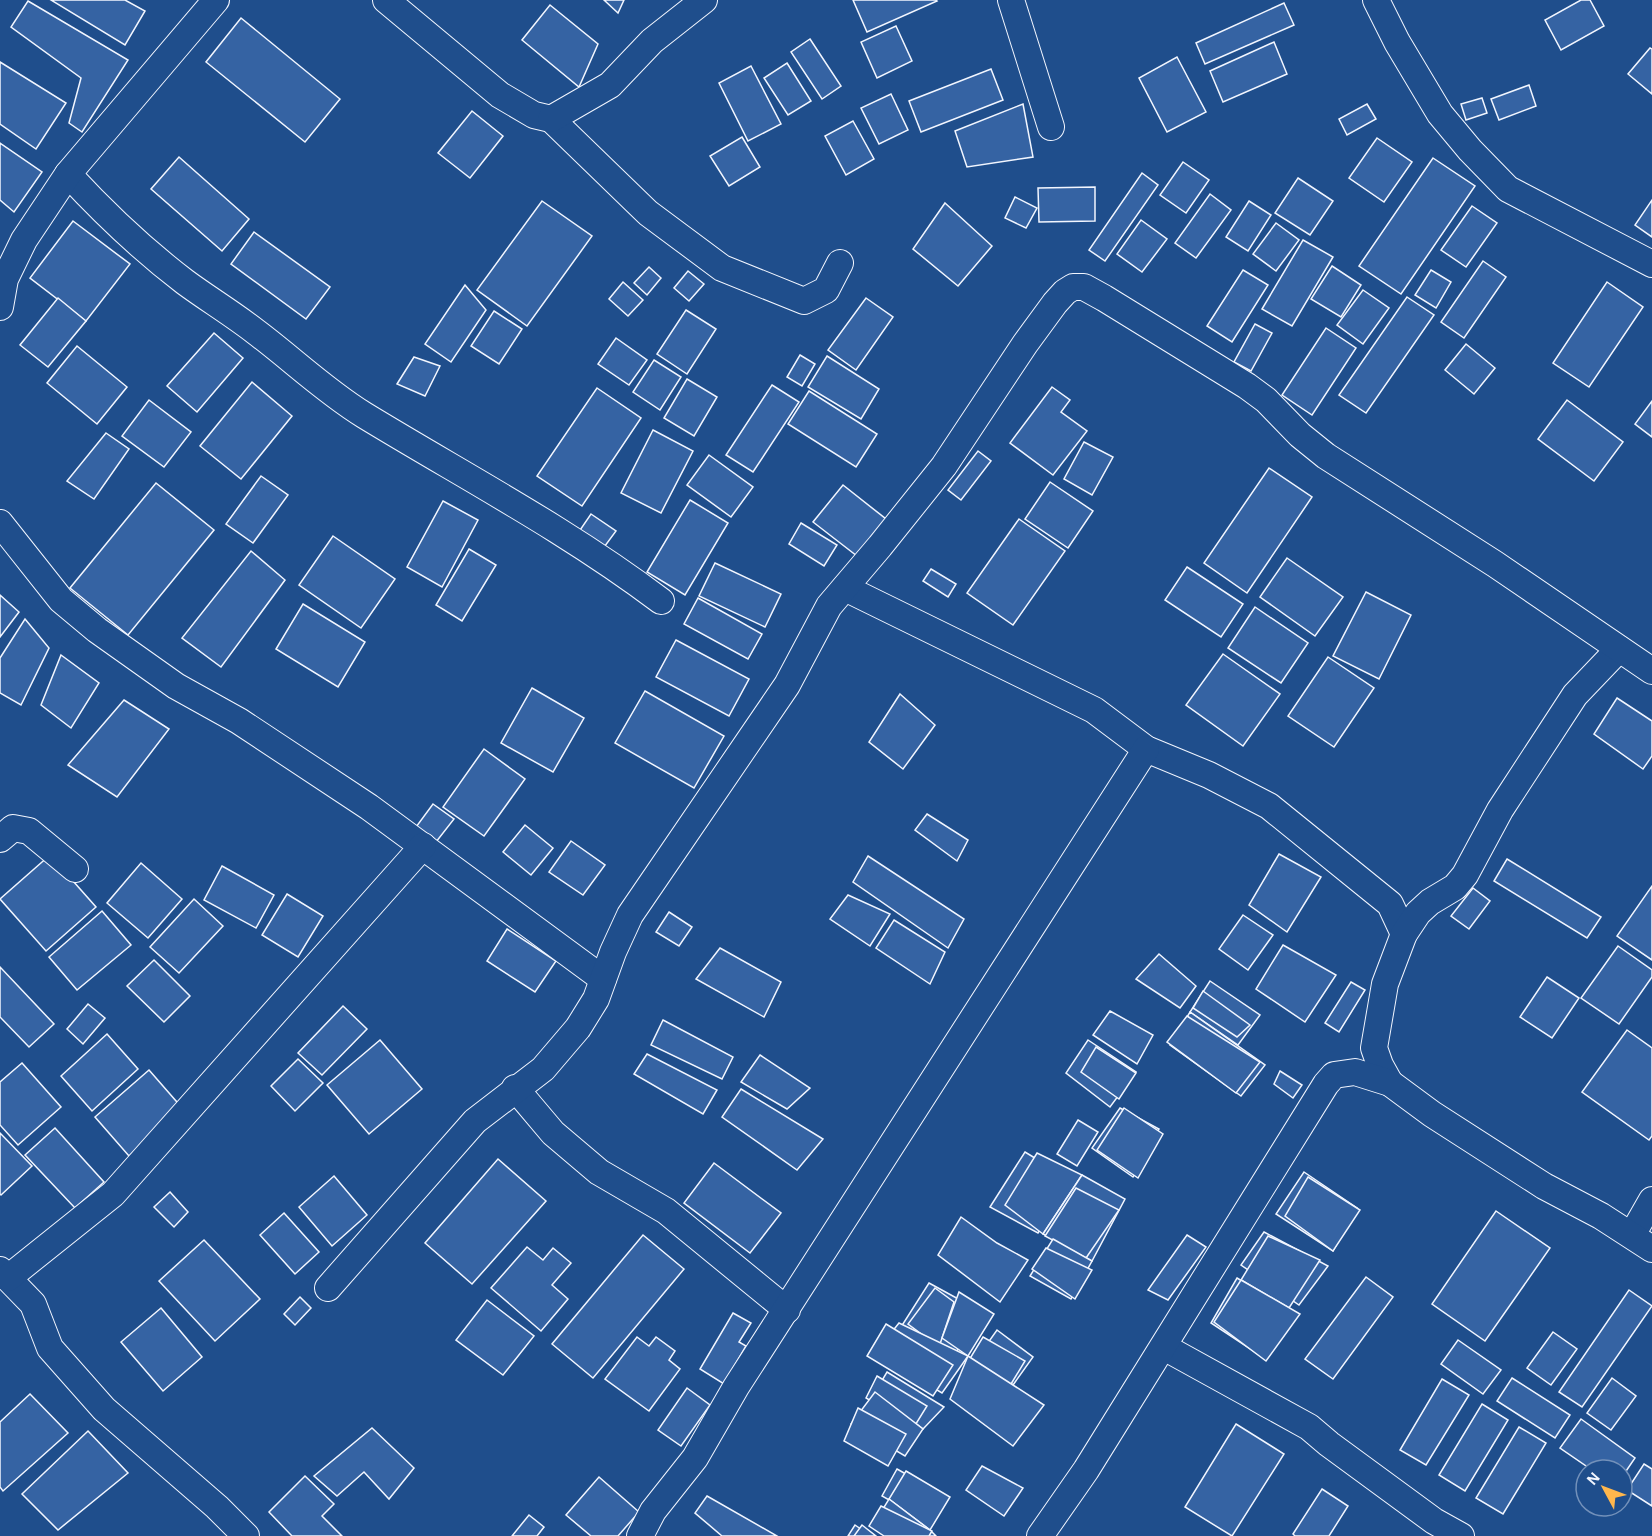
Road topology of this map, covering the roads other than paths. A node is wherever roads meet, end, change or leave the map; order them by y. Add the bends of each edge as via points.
1 (216, 0) edge
2 (386, 0) edge
3 (704, 0) edge
4 (1011, 0) edge
5 (1376, 0) edge
6 (551, 119) junction
7 (1051, 127) dead end
8 (68, 174) junction
9 (840, 262) dead end
10 (1652, 264) edge
11 (0, 307) edge
12 (0, 523) edge
13 (845, 588) junction
14 (661, 601) dead end
15 (1618, 649) junction
16 (1652, 671) edge
17 (1146, 749) junction
18 (0, 839) edge
19 (423, 846) junction
20 (75, 869) dead end
21 (1430, 902) junction
22 (1390, 904) junction
23 (1404, 934) junction
24 (603, 979) junction
25 (1374, 1047) junction
26 (1355, 1072) junction
27 (1390, 1083) junction
28 (515, 1088) junction
29 (1652, 1200) edge
30 (1642, 1242) edge
31 (4, 1274) edge
32 (328, 1288) dead end
33 (788, 1310) junction
34 (1164, 1347) junction
35 (1430, 1529) edge
36 (246, 1536) edge
37 (640, 1536) edge
38 (1040, 1536) edge
39 (1461, 1536) edge

1 - 8 street
2 - 6 street via 500,95 534,115
3 - 6 street via 652,41 610,85
4 - 7 street
5 - 10 street via 1440,114 1508,189
6 - 9 street via 648,213 722,268 804,301 826,291
8 - 11 street via 24,240 5,279
8 - 14 street via 103,212 185,282 256,332 332,394 594,552
12 - 19 street via 61,600 97,630 176,686 239,721
13 - 15 street via 944,466 1054,303 1073,287 1084,287 1247,386 1326,456 1495,564
13 - 17 street via 1094,710
13 - 24 street via 829,606 787,685 630,915
15 - 16 street
15 - 21 street via 1575,695 1500,810 1465,875
17 - 22 street via 1269,806
17 - 33 street
18 - 20 street via 13,828 29,831
19 - 24 street
19 - 31 street via 113,1194
21 - 22 street
21 - 23 street
22 - 23 street
23 - 25 street via 1385,984
24 - 28 street via 578,1028 543,1069
25 - 26 street
25 - 27 street
26 - 27 street
26 - 34 street via 1334,1075 1326,1084
27 - 30 street via 1544,1186
28 - 32 street via 475,1120
28 - 33 street via 554,1133 599,1172 666,1211
29 - 30 street
31 - 36 street via 33,1304 50,1348 97,1401
33 - 37 street via 736,1387 695,1458 653,1511
34 - 35 street via 1309,1427
34 - 38 street
35 - 39 street

